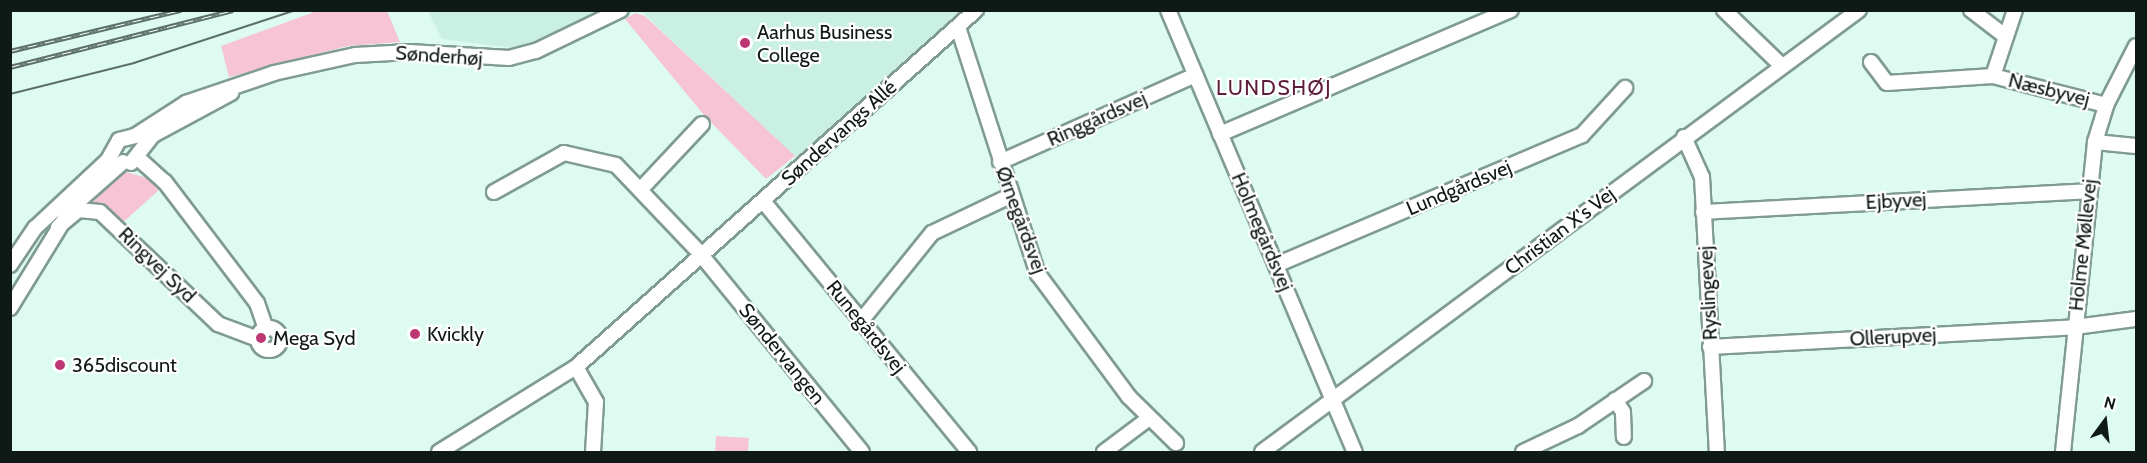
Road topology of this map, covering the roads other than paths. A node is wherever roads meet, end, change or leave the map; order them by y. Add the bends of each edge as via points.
1 (621, 10) edge
2 (976, 10) edge
3 (1168, 10) edge
4 (1511, 10) edge
5 (1724, 10) edge
6 (1859, 10) edge
7 (1971, 10) edge
8 (2015, 10) edge
9 (958, 27) junction
10 (2005, 36) junction
11 (2136, 46) edge
12 (1871, 62) dead end
13 (1781, 65) junction
14 (1195, 75) junction
15 (1993, 76) junction
16 (250, 81) junction
17 (1625, 88) dead end
18 (2106, 105) junction
19 (702, 124) dead end
20 (1220, 134) junction
21 (129, 137) junction
22 (1684, 137) junction
23 (2095, 142) junction
24 (2136, 146) edge
25 (114, 150) junction
26 (139, 154) junction
27 (123, 162) junction
28 (1000, 162) junction
29 (641, 189) junction
30 (2089, 191) junction
31 (494, 192) dead end
32 (1010, 196) junction
33 (763, 201) junction
34 (1703, 212) junction
35 (58, 227) junction
36 (701, 255) junction
37 (10, 264) edge
38 (1276, 265) junction
39 (10, 309) edge
40 (2136, 319) edge
41 (861, 321) junction
42 (2075, 327) junction
43 (1710, 347) junction
44 (576, 367) junction
45 (1644, 381) dead end
46 (1332, 399) junction
47 (1615, 400) junction
48 (1148, 419) junction
49 (1624, 437) dead end
50 (1176, 443) dead end
51 (439, 453) edge
52 (593, 453) edge
53 (862, 453) edge
54 (969, 453) edge
55 (1104, 453) edge
56 (1262, 453) edge
57 (1355, 453) edge
58 (1523, 453) edge
59 (1717, 453) edge
60 (2063, 453) edge

1 - 16 street, Sønderhøj via 536,51 509,58 410,51 355,55
2 - 9 street, Søndervangs Allé
3 - 14 street, Holmegårdsvej
4 - 20 street
5 - 13 street
6 - 13 street, Christian X's Vej
7 - 10 street
8 - 10 street, Næsbyvej
9 - 28 street, Ørnegårdsvej
9 - 33 street, Søndervangs Allé
10 - 15 street, Næsbyvej
11 - 18 street, Holme Møllevej
12 - 15 street, Næsbyvej via 1887,83
13 - 22 street, Christian X's Vej
14 - 20 street, Holmegårdsvej
14 - 28 street, Ringgårdsvej
15 - 18 street, Næsbyvej
16 - 21 street, Sønderhøj via 176,107
16 - 26 street, Sønderhøj via 153,135
17 - 38 street, Lundgårdsvej via 1582,135
18 - 23 street, Holme Møllevej
19 - 29 street
20 - 38 street, Holmegårdsvej
21 - 25 street, Sønderhøj via 119,140
21 - 26 street, Ringvej Syd
22 - 34 street, Ryslingevej via 1699,163
22 - 46 street, Christian X's Vej
23 - 24 street
23 - 30 street, Holme Møllevej
25 - 27 street
25 - 37 street via 39,224
26 - 27 street
26 - 35 street, Ringvej Syd via 257,303 262,334 218,324 100,212 78,210
27 - 35 street, Ringvej Syd via 86,191
28 - 32 street, Ørnegårdsvej
29 - 31 street via 616,165 576,153 547,158
29 - 36 street
30 - 34 street, Ejbyvej
30 - 42 street, Holme Møllevej
32 - 41 street via 932,233
32 - 48 street, Ørnegårdsvej via 1038,273
33 - 36 street, Søndervangs Allé
33 - 41 street, Runegårdsvej
34 - 43 street, Ryslingevej
35 - 39 street, Ringvej Syd
36 - 44 street, Søndervangs Allé
36 - 53 street, Søndervangen
38 - 46 street, Holmegårdsvej
40 - 42 street, Ollerupvej
41 - 54 street, Runegårdsvej
42 - 43 street, Ollerupvej
42 - 60 street, Holme Møllevej
43 - 59 street, Ryslingevej
44 - 51 street, Søndervangs Allé
44 - 52 street via 596,402
45 - 47 street
46 - 56 street, Christian X's Vej
46 - 57 street, Holmegårdsvej
47 - 49 street via 1623,412
47 - 58 street
48 - 50 street, Ørnegårdsvej
48 - 55 street

